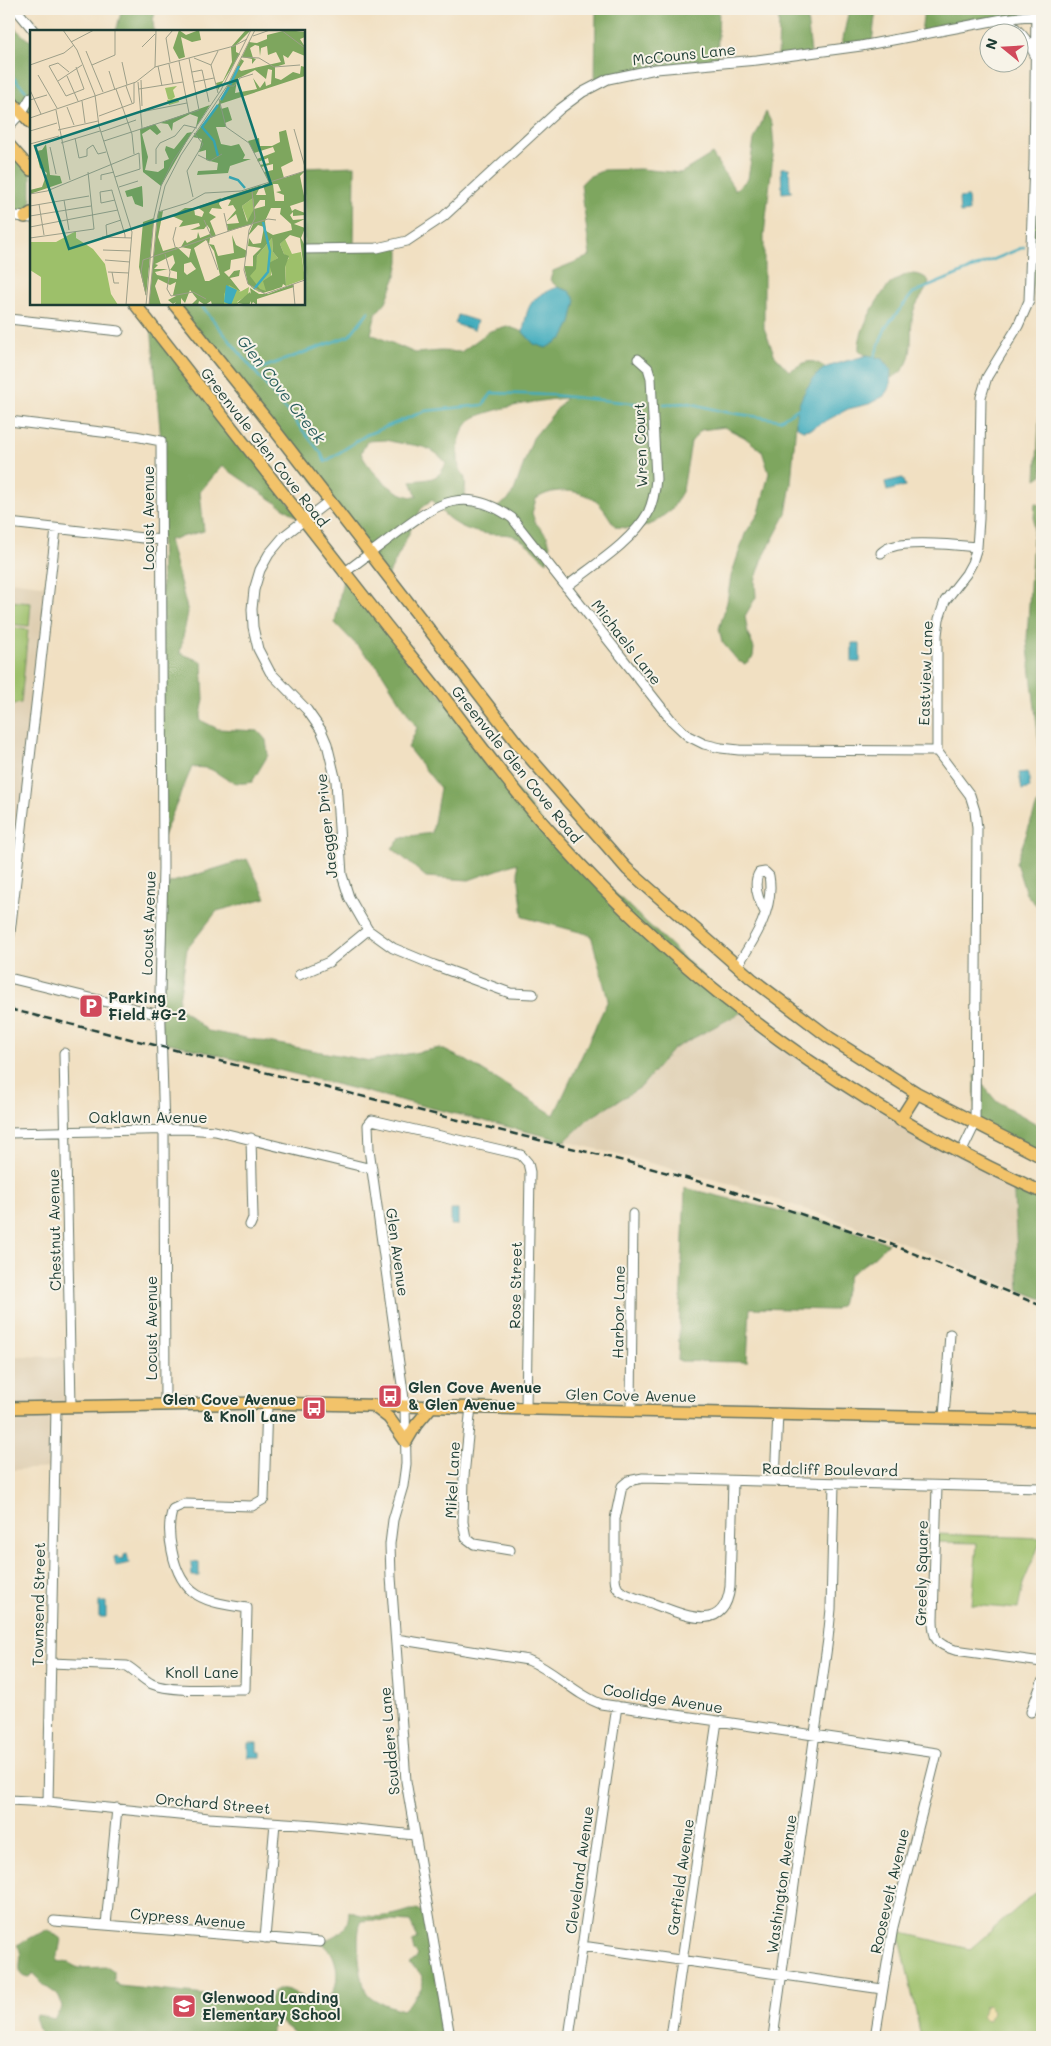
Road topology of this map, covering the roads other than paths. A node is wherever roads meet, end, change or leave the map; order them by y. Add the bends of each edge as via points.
1 (16, 9) edge
2 (1036, 12) edge
3 (1003, 19) junction
4 (33, 30) edge
5 (1036, 56) junction
6 (9, 99) edge
7 (30, 99) edge
8 (22, 112) junction
9 (30, 122) edge
10 (9, 126) edge
11 (9, 145) edge
12 (1034, 163) junction
13 (30, 169) edge
14 (1042, 175) edge
15 (1042, 196) edge
16 (1032, 203) junction
17 (9, 215) edge
18 (29, 216) edge
19 (305, 249) edge
20 (136, 305) edge
21 (175, 305) edge
22 (9, 319) edge
23 (119, 330) dead end
24 (638, 359) dead end
25 (9, 421) edge
26 (329, 500) junction
27 (303, 521) junction
28 (9, 523) edge
29 (56, 529) junction
30 (161, 540) junction
31 (977, 547) junction
32 (371, 553) junction
33 (881, 553) dead end
34 (344, 573) junction
35 (566, 586) junction
36 (937, 751) junction
37 (765, 912) dead end
38 (368, 930) junction
39 (9, 942) edge
40 (737, 966) junction
41 (300, 975) dead end
42 (9, 978) edge
43 (533, 994) dead end
44 (160, 1015) junction
45 (64, 1053) dead end
46 (917, 1093) junction
47 (900, 1120) junction
48 (975, 1124) junction
49 (164, 1130) junction
50 (66, 1132) junction
51 (9, 1133) edge
52 (251, 1138) junction
53 (961, 1153) junction
54 (1042, 1157) edge
55 (528, 1163) joint
56 (372, 1169) junction
57 (1042, 1192) edge
58 (633, 1214) dead end
59 (250, 1225) dead end
60 (950, 1334) dead end
61 (267, 1403) junction
62 (165, 1405) junction
63 (71, 1406) junction
64 (372, 1406) junction
65 (406, 1406) junction
66 (432, 1406) junction
67 (471, 1406) junction
68 (56, 1407) junction
69 (526, 1407) junction
70 (9, 1408) edge
71 (631, 1410) junction
72 (778, 1413) junction
73 (944, 1416) junction
74 (1042, 1420) edge
75 (406, 1442) junction
76 (733, 1481) junction
77 (776, 1481) junction
78 (834, 1483) junction
79 (937, 1486) junction
80 (1042, 1488) edge
81 (510, 1550) dead end
82 (396, 1639) junction
83 (1042, 1662) edge
84 (50, 1663) junction
85 (1042, 1682) edge
86 (617, 1706) junction
87 (1031, 1712) dead end
88 (717, 1721) junction
89 (816, 1735) junction
90 (937, 1753) joint
91 (9, 1800) edge
92 (48, 1802) junction
93 (117, 1808) junction
94 (275, 1823) junction
95 (415, 1835) junction
96 (54, 1921) dead end
97 (106, 1925) junction
98 (265, 1938) junction
99 (320, 1942) dead end
100 (582, 1946) junction
101 (682, 1961) junction
102 (782, 1975) junction
103 (882, 1989) junction
104 (450, 2037) edge
105 (569, 2037) edge
106 (671, 2037) edge
107 (773, 2037) edge
108 (875, 2037) edge

1 - 4 street
2 - 3 street, McCouns Lane
2 - 5 street, Eastview Lane
3 - 5 street via 1017,27
3 - 19 street, McCouns Lane via 861,46 656,69 608,79 560,109 443,217 407,241 377,248
5 - 12 street, Eastview Lane
6 - 8 main road
7 - 8 street
8 - 9 main road
8 - 10 street
11 - 13 main road
12 - 14 street
12 - 16 street, Eastview Lane
15 - 16 street
16 - 31 street, Eastview Lane via 1029,301 980,396
17 - 18 street
20 - 27 main road, Greenvale Glen Cove Road
21 - 26 main road, Greenvale Glen Cove Road
22 - 23 street
24 - 35 street, Wren Court via 648,368 651,378 655,496 636,529
25 - 30 street, Locust Avenue via 161,441
26 - 27 street, Jaegger Drive
26 - 32 main road, Greenvale Glen Cove Road
27 - 34 main road, Greenvale Glen Cove Road
27 - 38 street, Jaegger Drive via 276,544 260,570 254,590 253,627 258,649 270,672 307,710 328,744 336,781 342,875 349,897
28 - 29 street
29 - 30 street
29 - 39 street
30 - 44 street, Locust Avenue via 164,836
31 - 33 street via 897,546
31 - 36 street, Eastview Lane via 972,563 945,601 939,619 936,645
32 - 34 street, Michaels Lane
32 - 35 street, Michaels Lane via 439,505 478,501 497,507 512,518
32 - 40 main road, Greenvale Glen Cove Road via 517,744 596,836 627,870
34 - 47 main road, Greenvale Glen Cove Road via 499,771 602,887 745,1014 822,1071
35 - 36 street, Michaels Lane via 672,722 704,744 740,750
36 - 48 street via 970,796 977,828
37 - 40 street via 758,932
38 - 41 street via 329,962
38 - 43 street, Jaegger Drive via 393,948 434,965 510,993
40 - 46 main road, Greenvale Glen Cove Road via 830,1038
42 - 44 street
44 - 49 street, Locust Avenue
45 - 50 street, Chestnut Avenue
46 - 47 main road
46 - 48 main road, Greenvale Glen Cove Road
47 - 53 main road, Greenvale Glen Cove Road
48 - 53 street
48 - 54 main road, Greenvale Glen Cove Road
49 - 50 street, Oaklawn Avenue
49 - 52 street, Oaklawn Avenue via 215,1131
49 - 62 street, Locust Avenue
50 - 51 street, Oaklawn Avenue
50 - 63 street, Chestnut Avenue
52 - 56 street, Oaklawn Avenue
52 - 59 street via 253,1218
53 - 57 main road, Greenvale Glen Cove Road
55 - 56 street, Glen Avenue via 514,1153 372,1120 368,1125
55 - 69 street, Rose Street
56 - 65 street, Glen Avenue
58 - 71 street, Harbor Lane
60 - 73 street
61 - 62 main road, Glen Cove Avenue
61 - 64 main road, Glen Cove Avenue
61 - 84 street, Knoll Lane via 264,1499 252,1506 184,1504 173,1509 170,1517 175,1566 186,1586 206,1601 247,1608 245,1688 172,1688 152,1684 127,1666
62 - 63 main road, Glen Cove Avenue
63 - 68 main road, Glen Cove Avenue
64 - 65 main road, Glen Cove Avenue
64 - 75 main road via 389,1418
65 - 66 main road, Glen Cove Avenue
65 - 75 street, Scudders Lane
66 - 67 main road, Glen Cove Avenue
66 - 75 main road
67 - 69 main road, Glen Cove Avenue
67 - 81 street, Mikel Lane via 464,1476 464,1533 474,1544
68 - 70 main road, Glen Cove Avenue
68 - 84 street, Townsend Street
69 - 71 main road, Glen Cove Avenue
71 - 72 main road, Glen Cove Avenue
72 - 73 main road, Glen Cove Avenue
72 - 77 street
73 - 74 main road, Glen Cove Avenue
75 - 82 street, Scudders Lane via 403,1486 390,1544
76 - 76 street, Radcliff Boulevard via 643,1478 628,1481 622,1488 615,1519 616,1586 690,1618 703,1619 719,1612 729,1596
76 - 77 street, Radcliff Boulevard
77 - 78 street, Radcliff Boulevard
78 - 79 street, Radcliff Boulevard
78 - 89 street, Washington Avenue via 830,1620
79 - 80 street, Radcliff Boulevard
79 - 83 street, Greely Square via 935,1638 943,1646 955,1650
82 - 86 street, Coolidge Avenue via 528,1660 545,1667 584,1697
82 - 95 street, Scudders Lane via 406,1781
84 - 92 street, Townsend Street
85 - 87 street
86 - 88 street, Coolidge Avenue
86 - 100 street, Cleveland Avenue
88 - 89 street, Coolidge Avenue
88 - 101 street, Garfield Avenue
89 - 90 street, Coolidge Avenue
89 - 102 street, Washington Avenue
90 - 103 street, Roosevelt Avenue via 893,1927
91 - 92 street, Orchard Street
92 - 93 street, Orchard Street
93 - 94 street, Orchard Street
93 - 97 street
94 - 95 street, Orchard Street
94 - 98 street
95 - 104 street, Scudders Lane
96 - 97 street, Cypress Avenue
97 - 98 street, Cypress Avenue
98 - 99 street, Cypress Avenue
100 - 101 street
100 - 105 street, Cleveland Avenue
101 - 102 street
101 - 106 street, Garfield Avenue
102 - 103 street
102 - 107 street, Washington Avenue
103 - 108 street, Roosevelt Avenue

